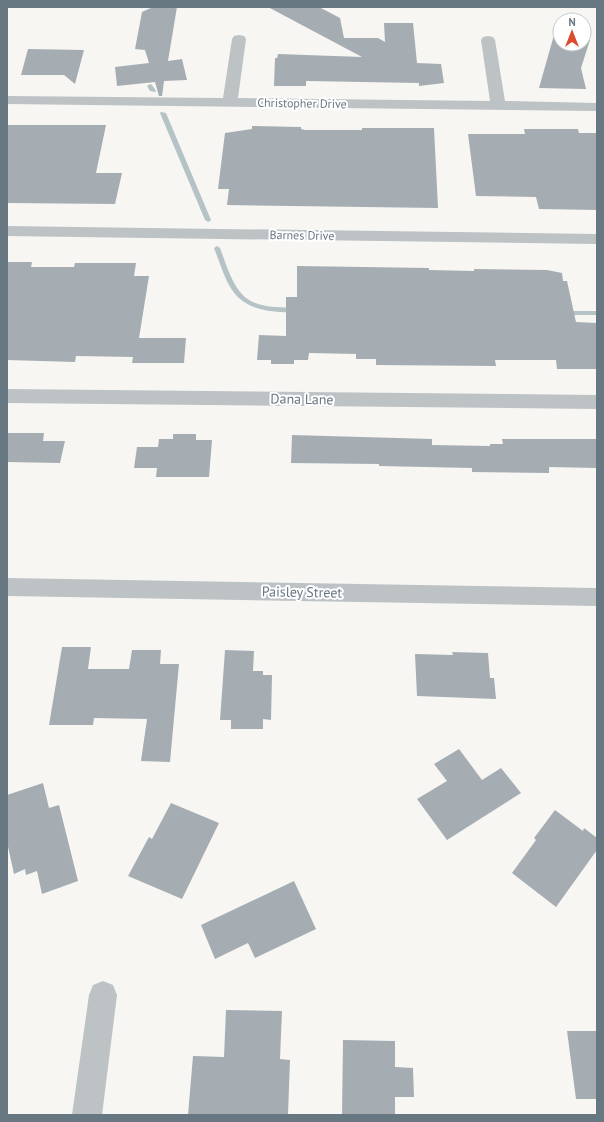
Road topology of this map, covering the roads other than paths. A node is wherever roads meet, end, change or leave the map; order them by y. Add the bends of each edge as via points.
1 (239, 39) dead end
2 (488, 40) dead end
3 (7, 100) edge
4 (230, 102) junction
5 (498, 106) junction
6 (597, 107) edge
7 (7, 232) edge
8 (597, 238) edge
9 (7, 396) edge
10 (597, 402) edge
11 (7, 587) edge
12 (596, 601) edge
13 (103, 995) dead end
14 (87, 1115) edge

1 - 4 street
2 - 5 street
3 - 4 street, Christopher Drive
4 - 5 street, Christopher Drive
5 - 6 street, Christopher Drive
7 - 8 street, Barnes Drive
9 - 10 street, Dana Lane
11 - 12 street, Paisley Street
13 - 14 street

